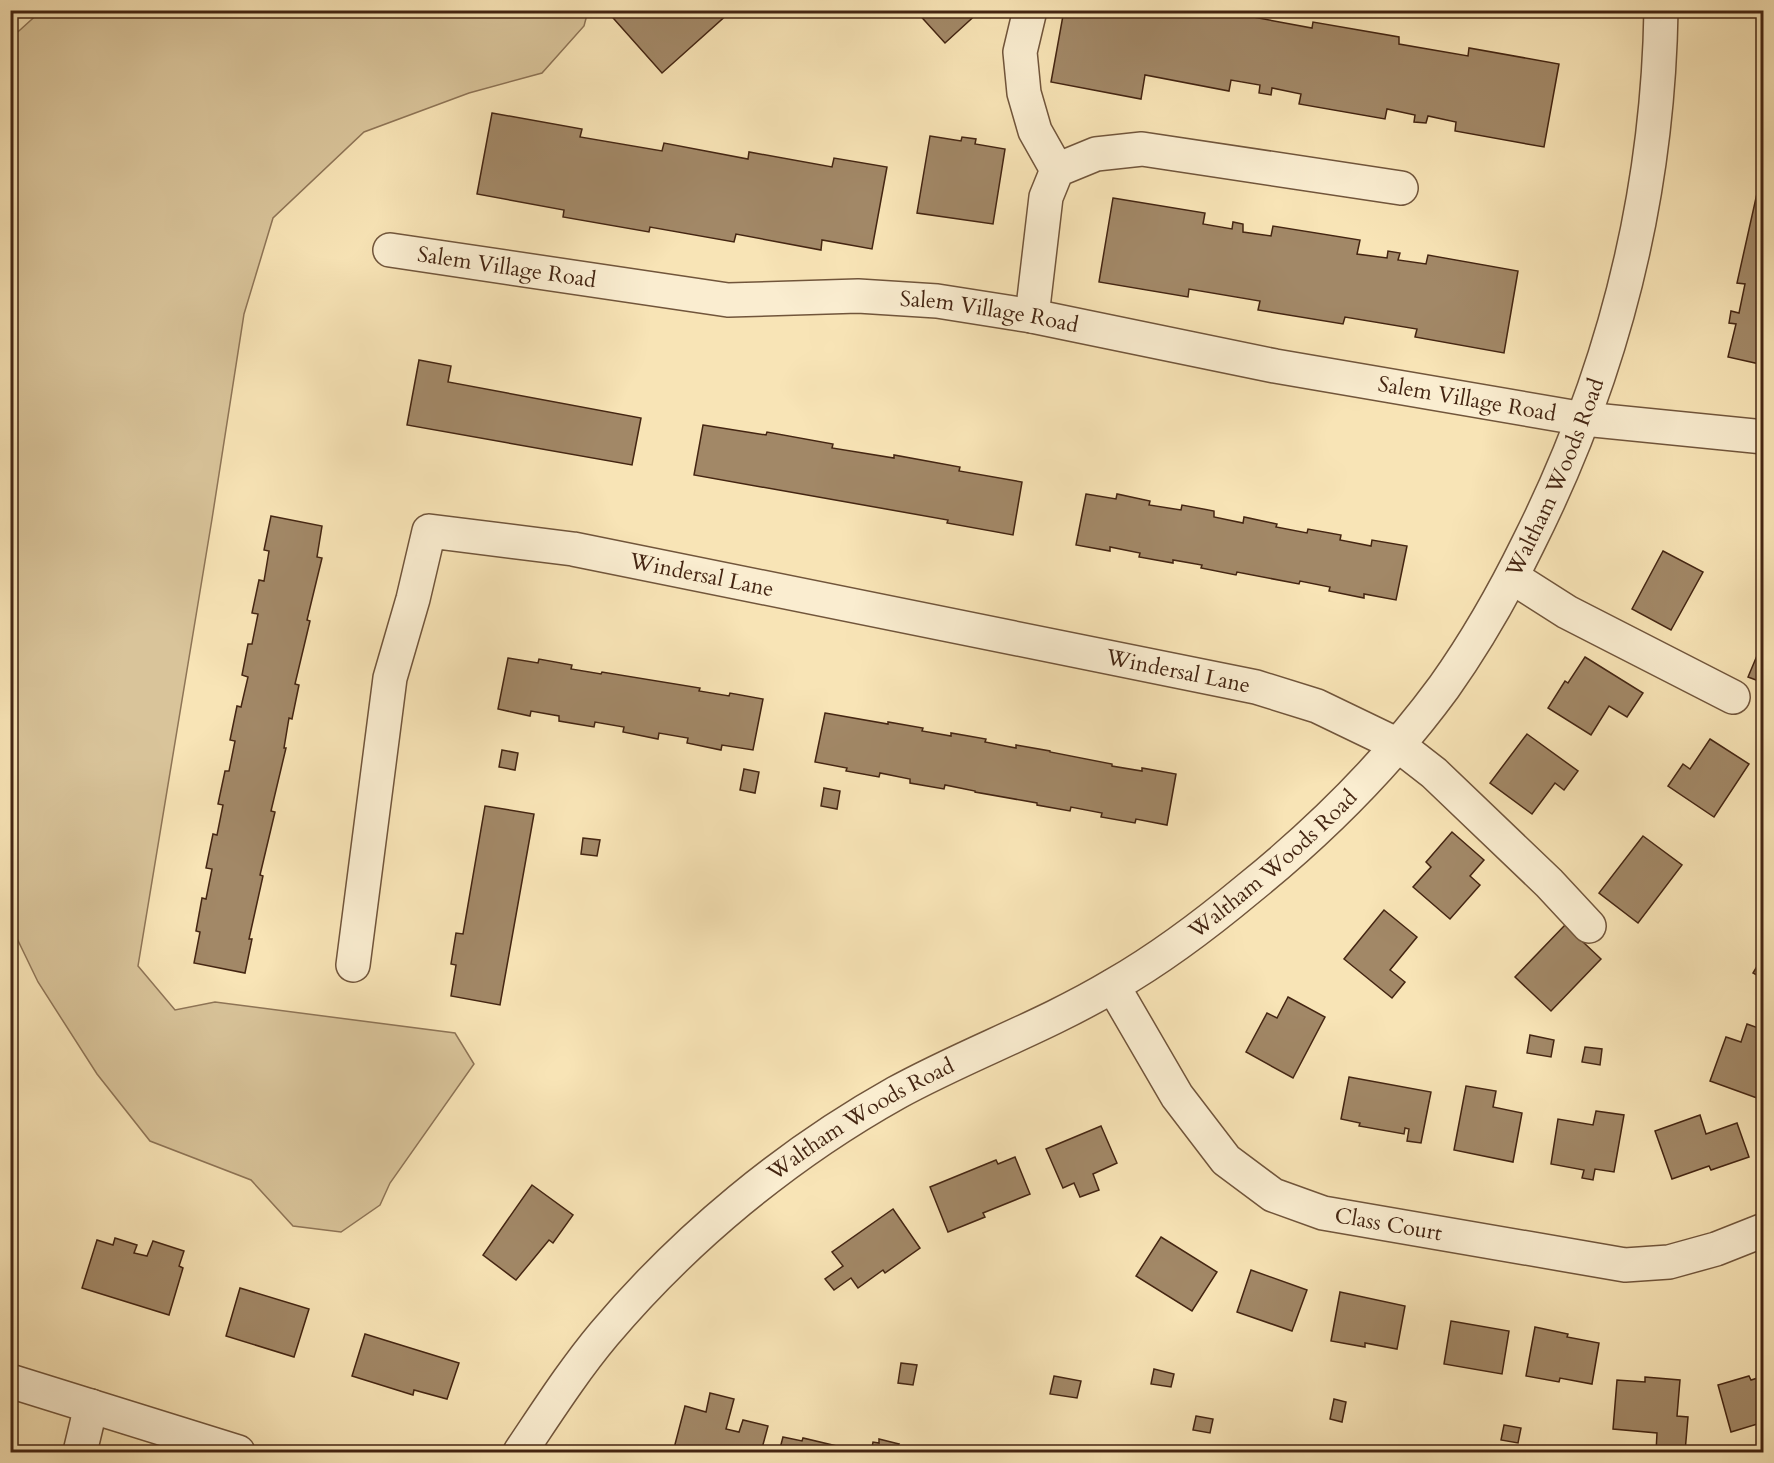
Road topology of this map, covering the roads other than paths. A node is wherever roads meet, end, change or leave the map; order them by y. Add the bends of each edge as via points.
1 (1030, 10) edge
2 (1661, 10) edge
3 (1057, 170) junction
4 (1401, 188) dead end
5 (390, 250) dead end
6 (1032, 316) junction
7 (1584, 419) junction
8 (1764, 437) edge
9 (1512, 577) junction
10 (1733, 697) dead end
11 (1398, 745) junction
12 (1589, 926) dead end
13 (353, 965) dead end
14 (1113, 986) junction
15 (1764, 1230) edge
16 (10, 1381) edge
17 (91, 1406) junction
18 (80, 1452) edge
19 (238, 1452) edge
20 (520, 1452) edge

1 - 3 street via 1020,52 1024,93 1035,131
2 - 7 street, Waltham Woods Road via 1659,70 1641,210 1625,287
3 - 4 street via 1096,154 1142,149
3 - 6 street via 1046,197
5 - 6 street, Salem Village Road via 728,300 858,296 937,301
6 - 7 street, Salem Village Road via 1275,366
7 - 8 street, Salem Village Road
7 - 9 street, Waltham Woods Road
9 - 10 street via 1568,612
9 - 11 street, Waltham Woods Road via 1477,638
11 - 12 street via 1434,773
11 - 13 street, Windersal Lane via 1317,706 1256,687 573,549 429,531 390,678
11 - 14 street, Waltham Woods Road via 1286,859 1170,949
14 - 15 street, Class Court via 1177,1096 1226,1160 1273,1195 1323,1213 1625,1265 1669,1262
14 - 20 street, Waltham Woods Road via 900,1091 785,1164 661,1272 604,1334
16 - 17 street
17 - 18 street
17 - 19 street

